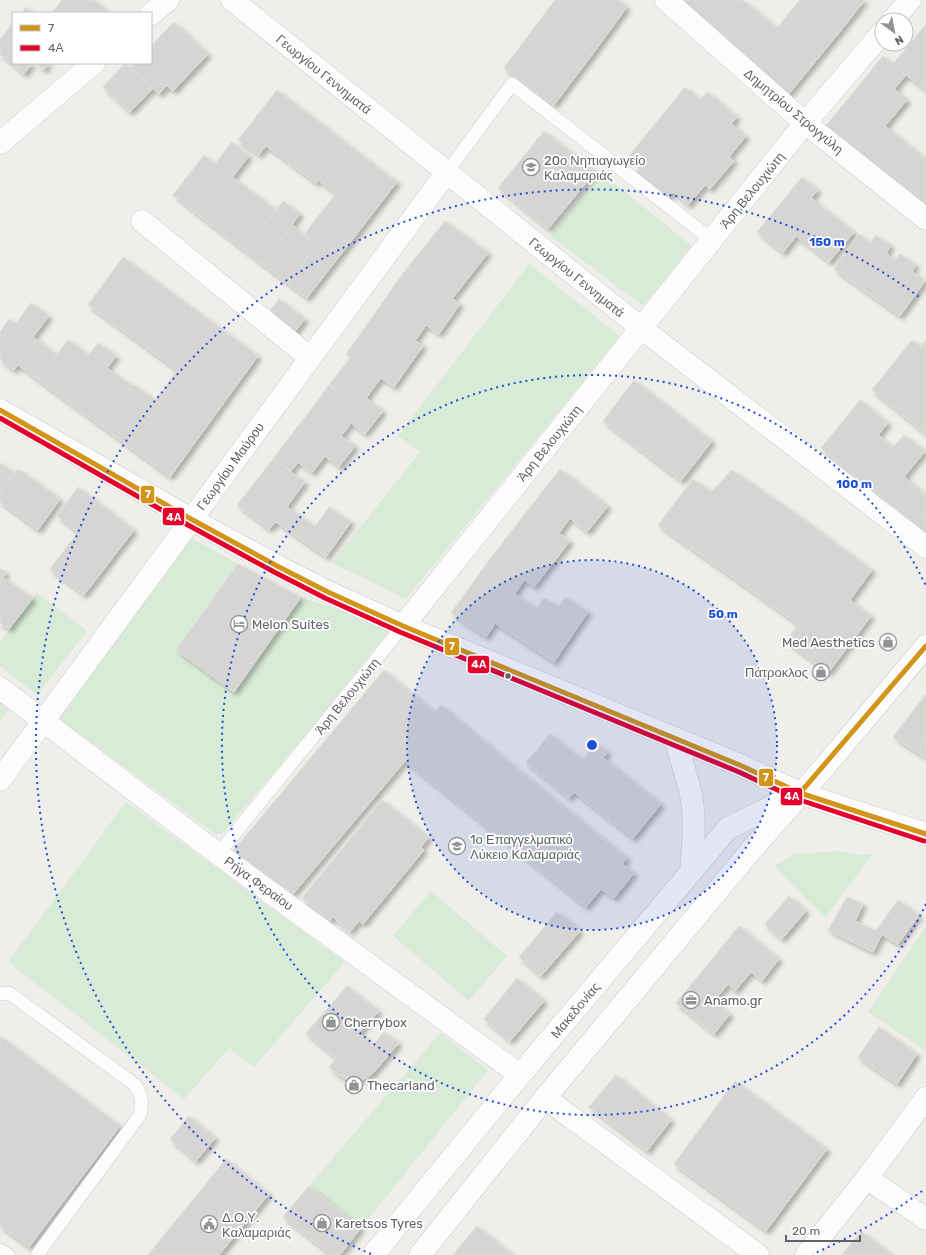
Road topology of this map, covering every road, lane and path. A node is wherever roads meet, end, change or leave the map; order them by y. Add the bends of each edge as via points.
1 (168, 0) edge
2 (666, 0) edge
3 (910, 0) edge
4 (238, 2) edge
5 (900, 12) edge
6 (152, 13) edge
7 (874, 42) edge
8 (93, 64) edge
9 (805, 123) junction
10 (0, 143) edge
11 (446, 172) junction
12 (926, 219) edge
13 (142, 221) dead end
14 (712, 240) junction
15 (641, 328) junction
16 (310, 357) junction
17 (0, 410) edge
18 (191, 519) junction
19 (926, 547) edge
20 (403, 626) junction
21 (926, 646) edge
22 (0, 688) edge
23 (43, 721) junction
24 (675, 738) junction
25 (0, 780) edge
26 (800, 793) junction
27 (926, 834) edge
28 (218, 854) junction
29 (691, 872) junction
30 (0, 994) edge
31 (520, 1075) junction
32 (546, 1098) junction
33 (926, 1098) edge
34 (867, 1178) junction
35 (926, 1219) edge
36 (0, 1250) edge
37 (8, 1255) edge
38 (37, 1255) edge
39 (373, 1255) edge
40 (420, 1255) edge
41 (758, 1255) edge
42 (806, 1255) edge

1 - 6 street
2 - 9 street, Δημητρίου Στρογγύλη
3 - 5 street
4 - 11 street, Γεωργίου Γεννηματά
7 - 9 street, Άρη Βελουχιώτη
8 - 10 street
9 - 12 street, Δημητρίου Στρογγύλη
9 - 14 street, Άρη Βελουχιώτη
11 - 14 lane via 512,84
11 - 15 street, Γεωργίου Γεννηματά
11 - 16 street, Γεωργίου Μαύρου
13 - 16 street
14 - 15 street, Άρη Βελουχιώτη
15 - 19 street, Γεωργίου Γεννηματά
15 - 20 street, Άρη Βελουχιώτη
16 - 18 street, Γεωργίου Μαύρου
17 - 18 street
18 - 20 street via 328,592
18 - 23 street, Γεωργίου Μαύρου
20 - 24 street
20 - 28 lane, Άρη Βελουχιώτη
21 - 26 street, Μακεδονίας
22 - 23 street, Ρήγα Φεραίου
23 - 25 street, Γεωργίου Μαύρου
23 - 28 street, Ρήγα Φεραίου
24 - 26 street
24 - 29 street via 691,795 694,819
26 - 27 street
26 - 29 street, Μακεδονίας via 728,828
26 - 32 street, Μακεδονίας
28 - 31 street, Ρήγα Φεραίου
29 - 31 street, Μακεδονίας
30 - 38 lane via 9,993 134,1084 141,1094 140,1115
31 - 39 street, Μακεδονίας
32 - 40 street, Μακεδονίας
32 - 41 street
33 - 34 street
34 - 35 street
34 - 42 street
36 - 37 lane

